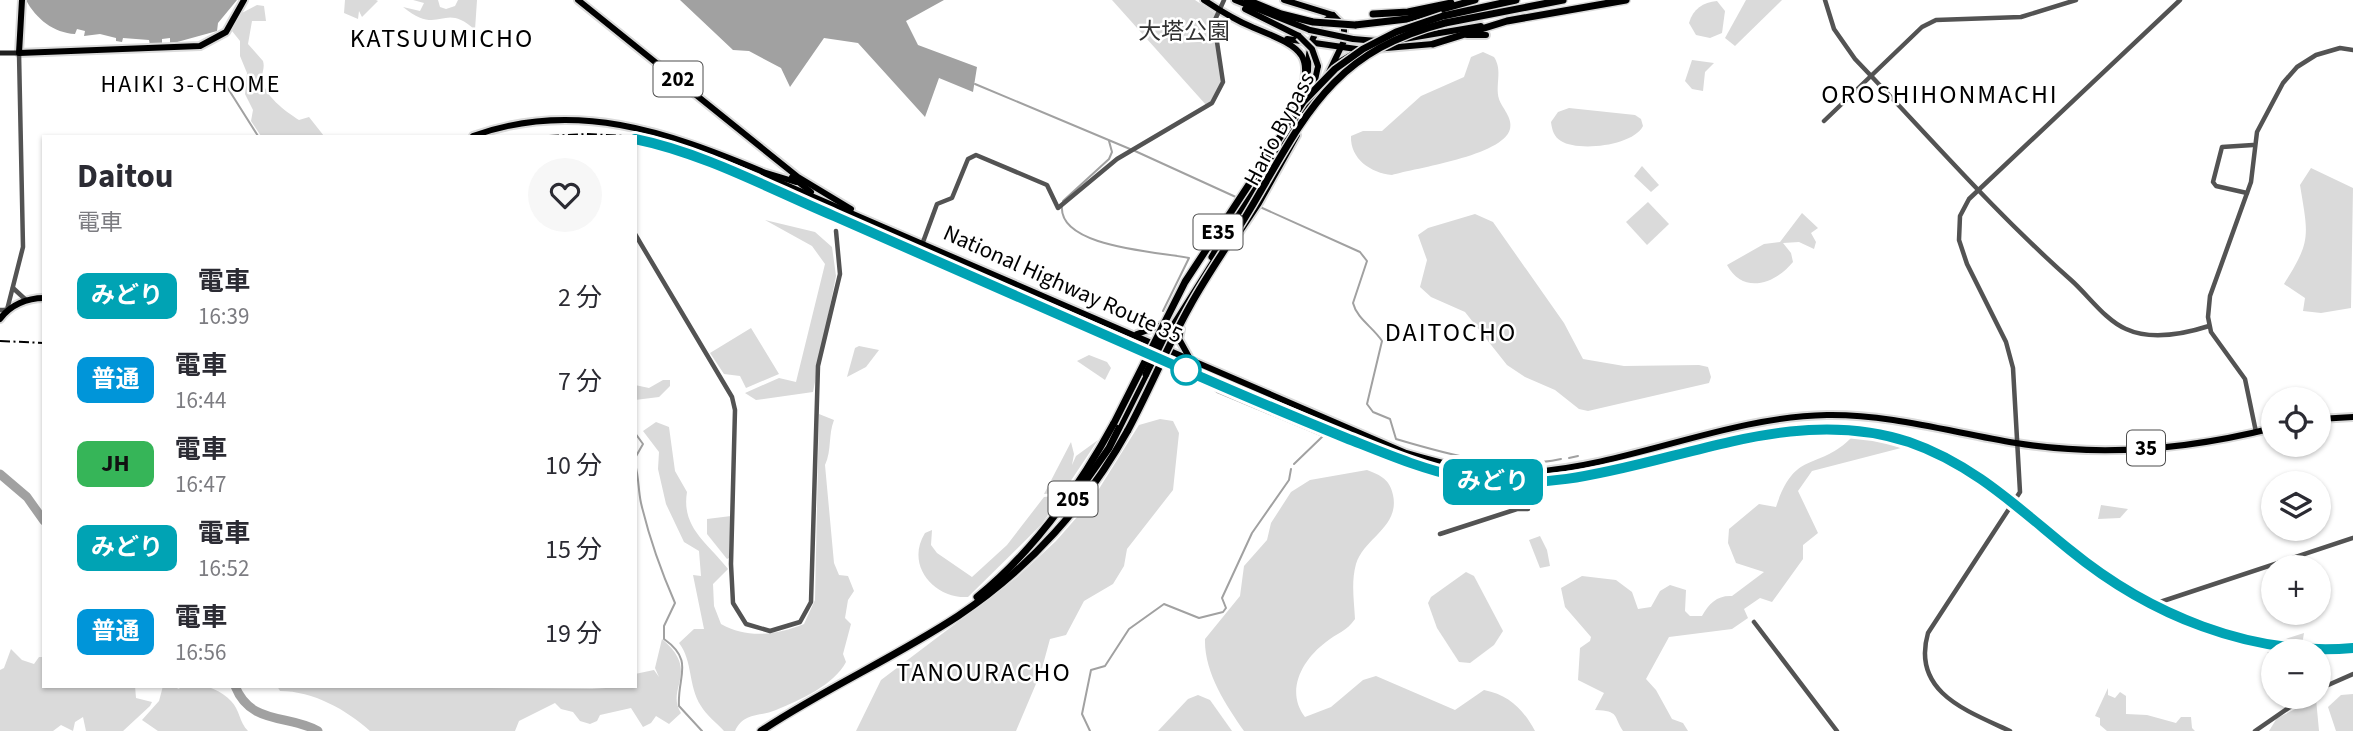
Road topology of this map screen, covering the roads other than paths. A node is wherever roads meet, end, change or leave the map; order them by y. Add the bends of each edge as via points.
1 (22, 0) edge
2 (244, 0) edge
3 (578, 0) edge
4 (1204, 0) edge
5 (1224, 0) edge
6 (1233, 0) edge
7 (1283, 0) edge
8 (1466, 0) edge
9 (1475, 0) edge
10 (1516, 0) edge
11 (1563, 0) edge
12 (1626, 0) edge
13 (1825, 0) edge
14 (2076, 0) edge
15 (2180, 0) edge
16 (1244, 3) edge
17 (1218, 9) junction
18 (1373, 14) dead end
19 (1333, 15) junction
20 (1444, 20) junction
21 (1507, 21) junction
22 (1467, 35) junction
23 (1486, 35) dead end
24 (1285, 39) junction
25 (1432, 40) junction
26 (1311, 44) junction
27 (1341, 48) junction
28 (1363, 50) junction
29 (2353, 50) edge
30 (0, 53) edge
31 (19, 53) junction
32 (1351, 62) junction
33 (1331, 68) junction
34 (1871, 76) junction
35 (1304, 121) joint
36 (1824, 121) dead end
37 (1290, 122) junction
38 (482, 135) edge
39 (2253, 145) junction
40 (780, 162) junction
41 (761, 171) junction
42 (775, 174) junction
43 (798, 182) junction
44 (818, 190) junction
45 (1978, 190) junction
46 (2247, 193) junction
47 (1252, 200) junction
48 (836, 207) junction
49 (1246, 209) junction
50 (866, 218) junction
51 (836, 231) dead end
52 (637, 237) edge
53 (923, 242) junction
54 (13, 288) junction
55 (42, 298) edge
56 (26, 300) junction
57 (4, 310) edge
58 (0, 319) edge
59 (1167, 320) junction
60 (2209, 326) junction
61 (1181, 327) junction
62 (1169, 330) junction
63 (1135, 334) junction
64 (1163, 347) junction
65 (1190, 358) junction
66 (1147, 375) junction
67 (2353, 417) edge
68 (2331, 418) edge
69 (2261, 431) edge
70 (2256, 432) junction
71 (2018, 444) junction
72 (1528, 509) dead end
73 (1057, 531) junction
74 (1440, 534) dead end
75 (2353, 538) edge
76 (972, 601) junction
77 (2157, 603) dead end
78 (1754, 622) dead end
79 (914, 642) junction
80 (2353, 674) edge
81 (2331, 684) edge
82 (2287, 709) edge
83 (1996, 728) edge
84 (761, 731) edge
85 (1836, 731) edge
86 (2010, 731) edge
87 (2255, 731) edge

1 - 31 highway
2 - 31 highway via 226,32 200,46
3 - 40 highway, 202
4 - 17 highway, Hario Bypass
5 - 17 street
6 - 16 highway
7 - 19 highway
8 - 18 highway
9 - 16 highway, bridge via 1408,19 1355,25 1313,22
10 - 20 highway, E35
11 - 20 highway, E35
12 - 21 highway
13 - 34 street via 1843,46
14 - 34 street via 2021,17 1936,20
15 - 45 street
16 - 25 highway, bridge via 1310,30 1353,39
16 - 47 highway, Hario Bypass, bridge via 1299,36 1312,49 1318,66 1307,105
17 - 24 highway, Hario Bypass
17 - 53 street via 1215,45 1223,70 1219,94 1212,103 1128,151 1058,208 1047,185 976,155 968,159 952,198 937,204
19 - 26 highway via 1321,25
19 - 27 highway via 1345,31
20 - 32 highway, E35, bridge via 1396,32
21 - 22 highway
21 - 25 highway
22 - 23 highway
22 - 25 highway
24 - 26 highway
24 - 37 highway, Hario Bypass via 1297,49 1306,70
25 - 28 highway
26 - 27 highway
26 - 37 highway via 1306,85
27 - 28 highway
27 - 33 highway, Hario Bypass
28 - 33 highway via 1345,56
29 - 39 street via 2323,52 2291,72
30 - 31 main road
31 - 54 street via 23,247
32 - 73 highway, E35, bridge via 1296,129 1192,303 1102,474
32 - 76 highway, E35, bridge via 1318,85 1296,111 1198,261 1114,423 1051,522
33 - 35 highway, Hario Bypass
34 - 36 street
34 - 45 street
35 - 47 highway
37 - 47 highway
38 - 41 highway, 35 via 547,122 632,125
39 - 46 street
39 - 46 street via 2222,147 2213,182
40 - 42 highway via 781,172
40 - 43 highway, 202
40 - 44 highway, 202
41 - 42 highway, 35
41 - 48 highway, National Highway Route 35 / 35
42 - 43 highway, 35
43 - 44 highway, 35
43 - 48 highway, 202
44 - 50 highway, National Highway Route 35 / 35
45 - 60 street via 2043,258 2123,328 2160,335
45 - 71 street via 1963,206 1959,240 2006,342
46 - 60 street via 2210,296
47 - 49 highway, bridge
47 - 49 highway, Hario Bypass, bridge
48 - 50 highway, National Highway Route 35 / 35
49 - 59 highway, Hario Bypass
49 - 61 highway, Hario Bypass
49 - 62 highway
49 - 62 highway, 205
50 - 53 highway, National Highway Route 35 / 35
51 - 52 street via 841,274 818,366 811,603 800,622 770,631 746,624 733,603 732,397
53 - 63 highway, National Highway Route 35 / 35
54 - 56 street
54 - 57 street
55 - 56 highway
56 - 57 highway
57 - 58 highway
59 - 63 highway via 1153,331
59 - 64 highway, Hario Bypass via 1160,335
60 - 70 street via 2245,379
61 - 64 highway, Hario Bypass
61 - 65 highway via 1179,339
62 - 66 highway, 205, bridge
63 - 64 highway, National Highway Route 35 / 35
64 - 65 highway, National Highway Route 35 / 35
65 - 71 highway, National Highway Route 35 / 35 via 1406,453 1493,472 1567,467 1760,422 1827,415
66 - 73 highway via 1111,454
66 - 76 highway, 205 via 1114,439 1080,490 1022,559
67 - 68 highway
69 - 70 highway, 35
70 - 71 highway, 35 via 2139,449
71 - 83 street via 2017,500 1928,633 1924,657 1932,681 1944,695
72 - 74 street
73 - 79 highway, E35 via 993,591
75 - 77 street
76 - 79 highway, E35
78 - 85 street
79 - 84 highway, E35
80 - 81 street
82 - 87 street
83 - 86 street

